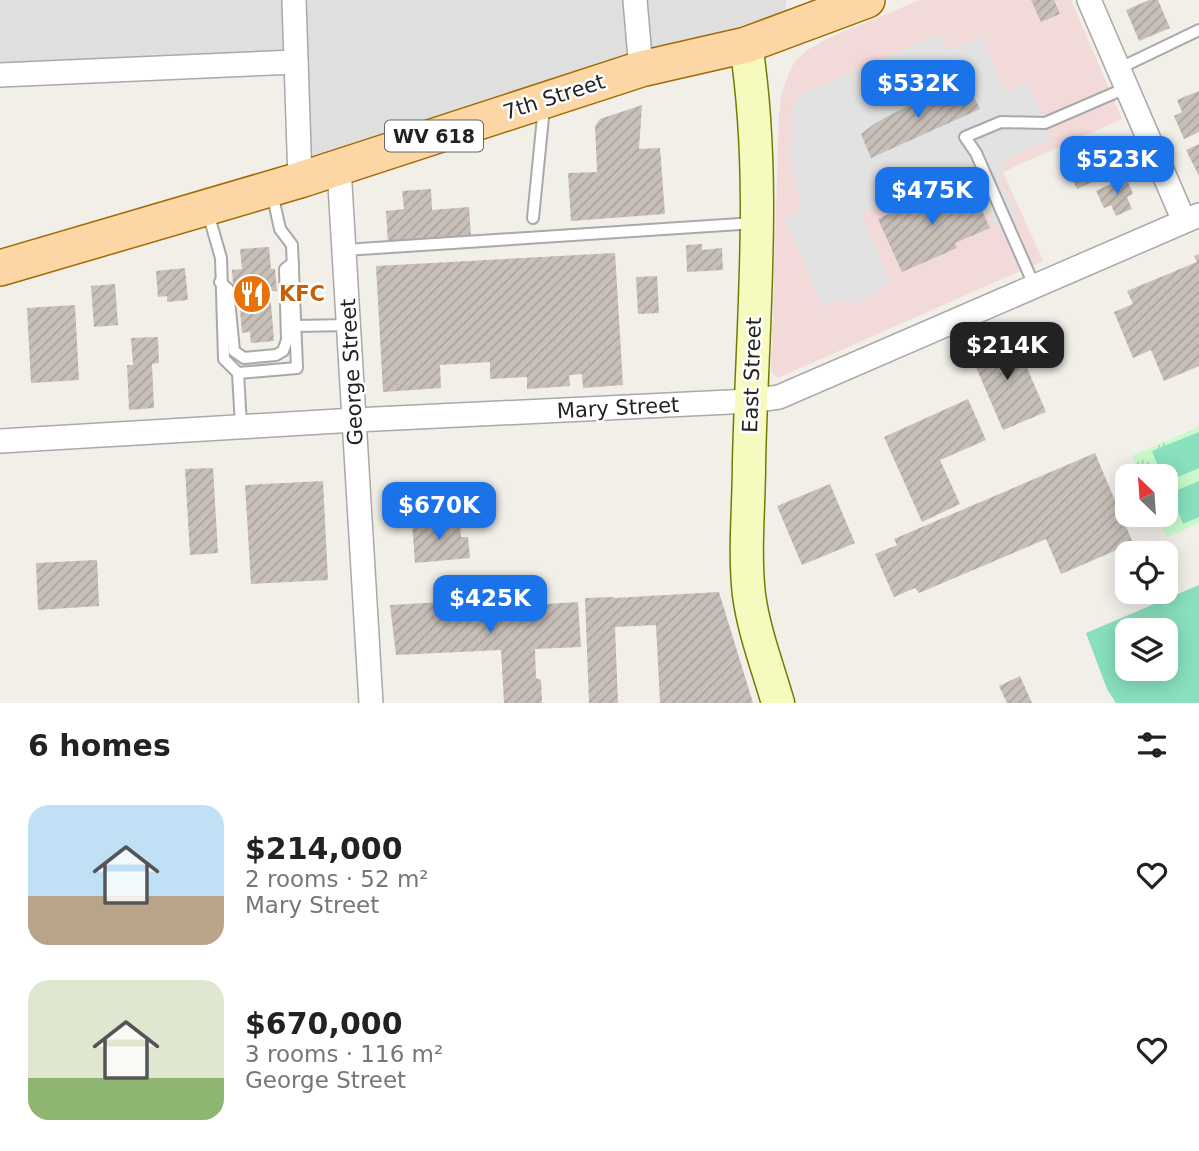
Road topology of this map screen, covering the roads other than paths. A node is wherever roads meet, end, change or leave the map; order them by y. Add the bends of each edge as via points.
1 (293, 0) edge
2 (635, 0) edge
3 (867, 0) edge
4 (1089, 0) edge
5 (1199, 30) edge
6 (746, 45) junction
7 (296, 62) junction
8 (641, 69) junction
9 (0, 75) edge
10 (1122, 78) junction
11 (545, 100) junction
12 (339, 167) junction
13 (286, 184) junction
14 (206, 208) junction
15 (533, 218) dead end
16 (1192, 218) edge
17 (757, 223) junction
18 (345, 250) junction
19 (293, 263) junction
20 (0, 268) edge
21 (220, 282) junction
22 (1034, 285) junction
23 (350, 325) junction
24 (295, 326) junction
25 (238, 373) junction
26 (750, 401) junction
27 (355, 420) junction
28 (241, 426) junction
29 (0, 441) edge
30 (371, 703) edge
31 (778, 703) edge

1 - 7 street
2 - 8 street
3 - 6 main road, 7th Street / WV 618
4 - 10 street
5 - 10 lane
6 - 8 main road, 7th Street / WV 618
6 - 17 main road, East Street via 754,95
7 - 9 street
7 - 13 street
8 - 11 main road, 7th Street / WV 618
10 - 16 street
10 - 22 lane via 1045,122 1001,121 965,137
11 - 12 main road, 7th Street / WV 618
11 - 15 lane
12 - 13 main road, 7th Street / WV 618
12 - 18 street, George Street
13 - 14 main road, 7th Street / WV 618
13 - 19 lane via 280,229 292,245
14 - 20 main road, 7th Street / WV 618
14 - 21 lane via 221,258
16 - 22 street, Mary Street
17 - 18 lane
17 - 26 main road, East Street
18 - 23 street, George Street
19 - 21 lane via 285,269 287,340 276,355 244,358 234,351 228,289
19 - 24 lane
21 - 25 lane via 224,359
22 - 26 street, Mary Street via 779,397
23 - 24 lane
23 - 27 street, George Street
24 - 25 lane via 297,368
25 - 28 lane
26 - 27 street, Mary Street
26 - 31 main road, East Street via 749,595
27 - 28 street, Mary Street
27 - 30 street, George Street
28 - 29 street, Mary Street

